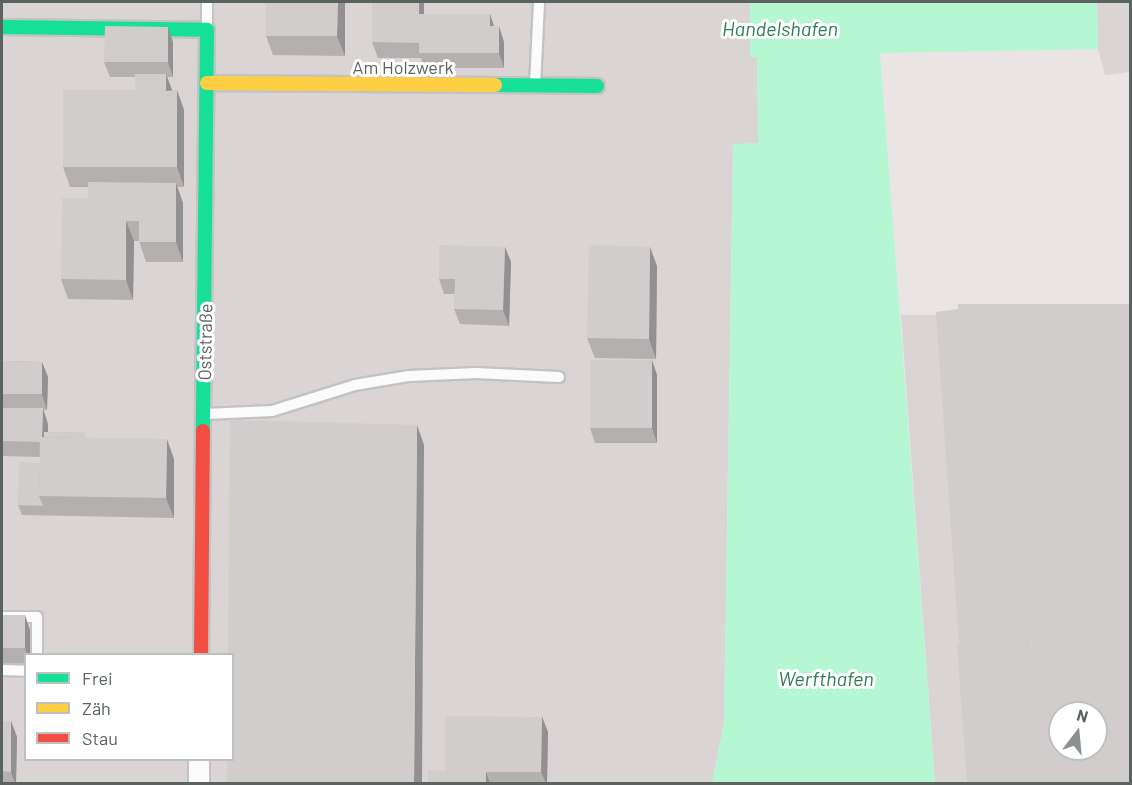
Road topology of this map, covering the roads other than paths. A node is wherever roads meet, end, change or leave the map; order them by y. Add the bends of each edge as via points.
1 (207, 2) edge
2 (539, 2) edge
3 (2, 27) edge
4 (207, 30) junction
5 (207, 83) junction
6 (535, 86) junction
7 (597, 86) dead end
8 (560, 377) dead end
9 (204, 414) junction
10 (2, 617) edge
11 (37, 653) edge
12 (201, 653) edge
13 (2, 670) edge
14 (24, 670) edge
15 (199, 761) edge
16 (199, 783) edge

1 - 4 lane
2 - 6 lane
3 - 4 street
4 - 5 street, Oststraße
5 - 6 street, Am Holzwerk
5 - 9 street, Oststraße
6 - 7 street, Am Holzwerk
8 - 9 lane via 476,373 409,376 356,385 272,411
9 - 12 street, Oststraße
10 - 11 lane via 37,617
13 - 14 lane
15 - 16 street

